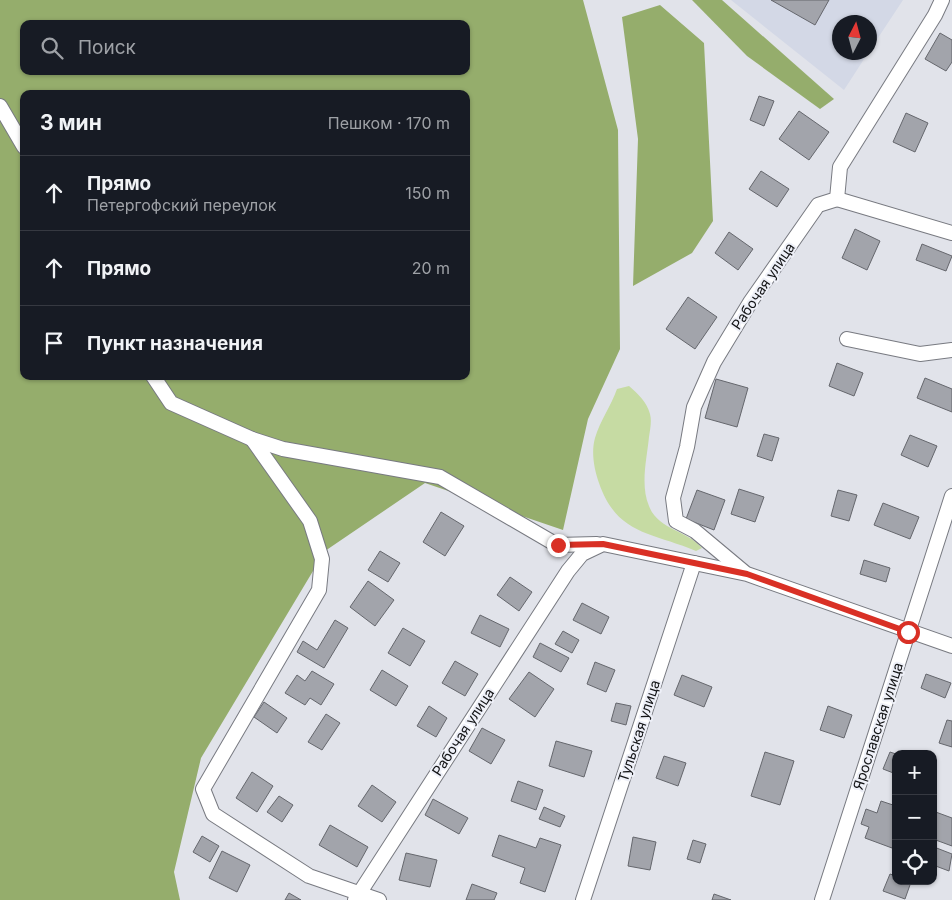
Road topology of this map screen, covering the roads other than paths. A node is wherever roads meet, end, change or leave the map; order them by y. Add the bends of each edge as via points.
1 (942, 0) edge
2 (0, 106) edge
3 (20, 140) edge
4 (836, 199) junction
5 (952, 232) edge
6 (846, 339) dead end
7 (952, 350) edge
8 (156, 380) edge
9 (252, 440) junction
10 (952, 496) edge
11 (603, 544) junction
12 (694, 563) junction
13 (747, 574) junction
14 (908, 632) junction
15 (952, 646) edge
16 (357, 897) edge
17 (380, 900) edge
18 (583, 900) edge
19 (822, 900) edge

1 - 4 street via 840,166
2 - 3 street
4 - 5 street
4 - 13 street, Рабочая улица via 818,205 751,301 714,362 694,407 673,498 676,521 695,531
6 - 7 street via 920,354
8 - 9 street via 171,403
9 - 11 street via 284,450 440,477 558,545
9 - 16 street via 310,521 322,559 319,590 203,789 212,814 309,876
10 - 14 street, Ярославская улица
11 - 12 street
11 - 16 street, Рабочая улица via 582,554 568,571
12 - 13 street
12 - 18 street, Тульская улица
13 - 14 street
14 - 15 street
14 - 19 street, Ярославская улица
16 - 17 street

